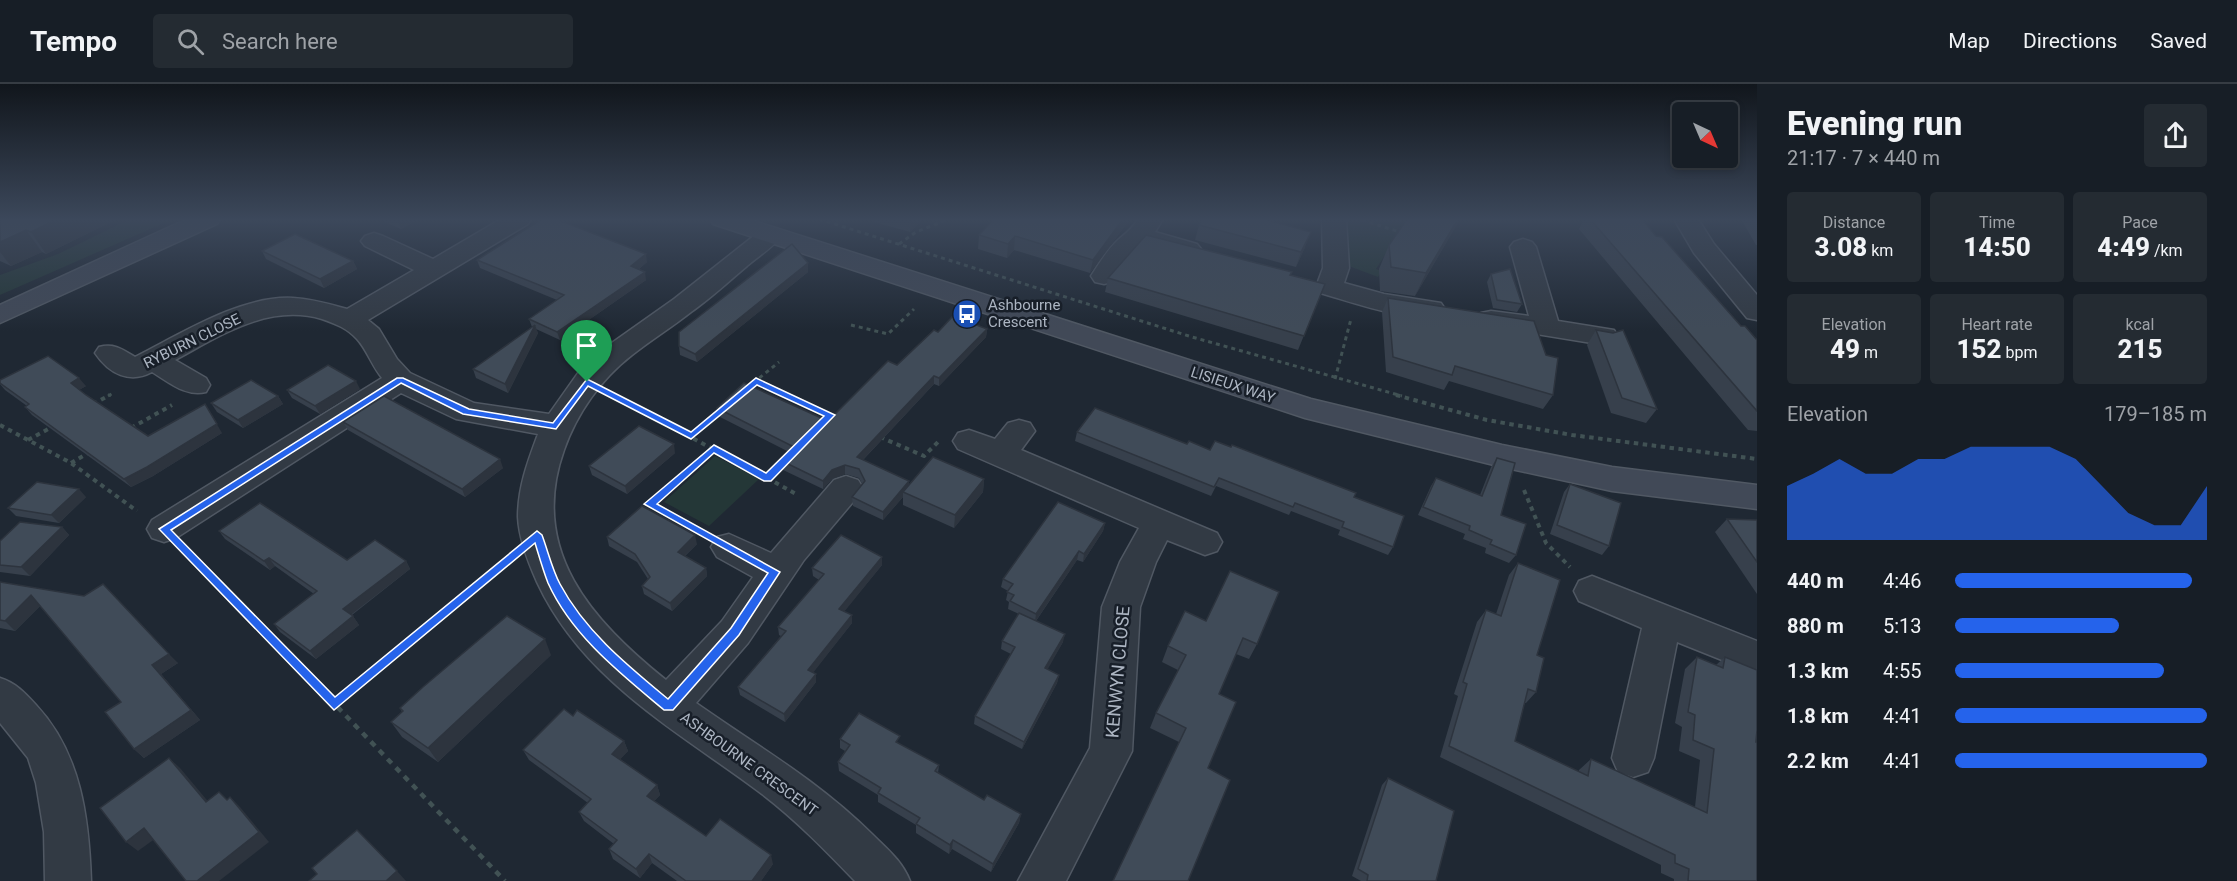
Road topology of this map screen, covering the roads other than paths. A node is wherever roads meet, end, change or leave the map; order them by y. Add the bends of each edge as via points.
1 (127, 256) edge
2 (407, 256) edge
3 (456, 256) edge
4 (744, 256) edge
5 (831, 256) edge
6 (1119, 256) edge
7 (1336, 256) edge
8 (1526, 256) edge
9 (1709, 256) edge
10 (434, 269) junction
11 (1104, 276) dead end
12 (1757, 312) edge
13 (0, 315) edge
14 (350, 319) junction
15 (1546, 327) junction
16 (1605, 336) edge
17 (109, 353) dead end
18 (158, 363) junction
19 (400, 380) junction
20 (195, 385) road end
21 (556, 426) junction
22 (969, 441) road end
23 (846, 488) dead end
24 (1757, 496) edge
25 (1159, 524) junction
26 (164, 529) road end
27 (1205, 542) dead end
28 (729, 547) road end
29 (775, 572) junction
30 (1592, 591) road end
31 (1663, 620) junction
32 (1757, 658) edge
33 (0, 695) edge
34 (668, 706) junction
35 (1633, 758) dead end
36 (68, 881) edge
37 (887, 881) edge
38 (1041, 881) edge

1 - 13 street
2 - 10 street
3 - 10 street
4 - 21 street, ASHBOURNE CRESCENT via 684,305 621,348 587,382
5 - 24 street, LISIEUX WAY via 1305,408 1612,479
6 - 11 street
7 - 15 street via 1336,268 1318,284 1357,295
8 - 15 street
9 - 12 street
10 - 14 street
14 - 18 street, RYBURN CLOSE via 290,306 257,311 225,323
14 - 19 street, RYBURN CLOSE via 369,335
15 - 16 street
17 - 18 street, RYBURN CLOSE via 132,370
18 - 20 street
19 - 21 street, RYBURN CLOSE via 466,412
19 - 26 street via 265,450
21 - 34 street, ASHBOURNE CRESCENT via 539,469 533,509 537,535 554,583 575,619 615,662
22 - 25 street via 1010,443
23 - 29 street
25 - 27 street
25 - 38 street, KENWYN CLOSE via 1138,562 1121,608 1111,751
28 - 29 street
29 - 34 street via 735,632
30 - 31 street
31 - 32 street
31 - 35 street
33 - 36 street via 46,752 61,801 68,843
34 - 37 street, ASHBOURNE CRESCENT via 809,805

